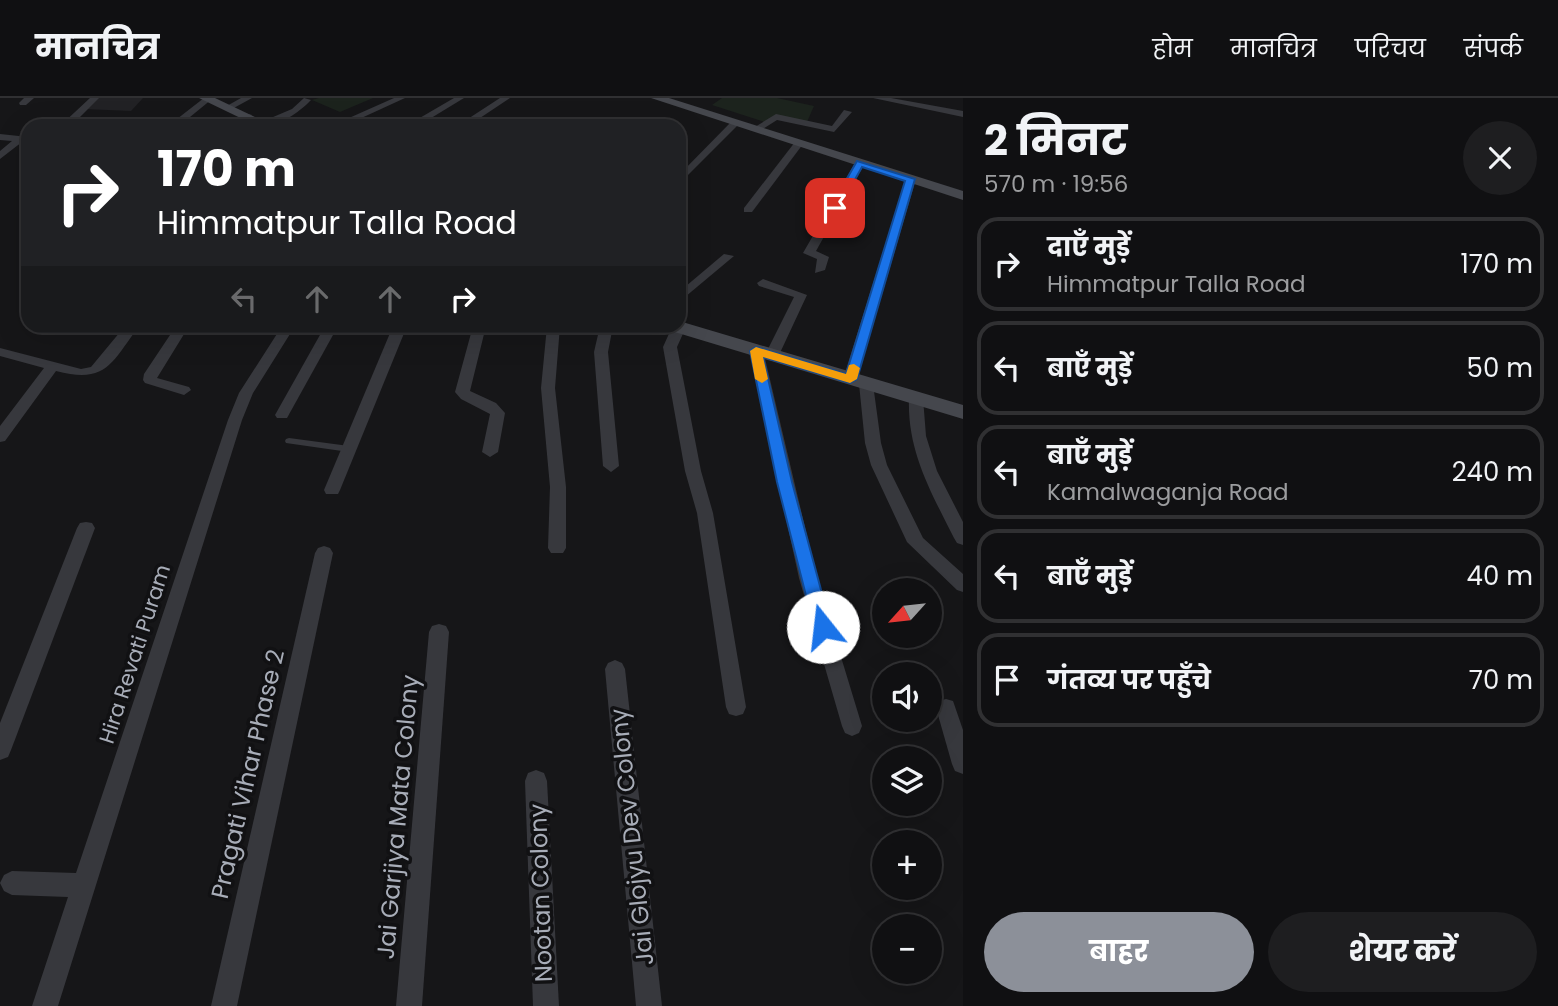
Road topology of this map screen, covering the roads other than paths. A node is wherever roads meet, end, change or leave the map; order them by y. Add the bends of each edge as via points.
1 (95, 98) edge
2 (206, 98) edge
3 (248, 98) edge
4 (401, 98) edge
5 (460, 98) edge
6 (506, 98) edge
7 (657, 98) edge
8 (877, 98) edge
9 (307, 100) dead end
10 (917, 102) edge
11 (229, 107) junction
12 (847, 112) dead end
13 (962, 112) edge
14 (247, 115) junction
15 (72, 119) edge
16 (181, 119) edge
17 (243, 119) edge
18 (255, 119) edge
19 (278, 119) edge
20 (352, 119) edge
21 (423, 119) edge
22 (473, 119) edge
23 (735, 123) junction
24 (755, 130) junction
25 (0, 137) edge
26 (21, 139) edge
27 (21, 141) edge
28 (798, 144) junction
29 (0, 156) edge
30 (860, 163) junction
31 (686, 174) edge
32 (911, 179) junction
33 (963, 196) edge
34 (748, 210) dead end
35 (728, 256) dead end
36 (820, 271) dead end
37 (763, 283) dead end
38 (686, 292) edge
39 (686, 329) edge
40 (126, 333) edge
41 (177, 333) edge
42 (284, 333) edge
43 (327, 333) edge
44 (397, 333) edge
45 (477, 333) edge
46 (552, 333) edge
47 (605, 333) edge
48 (675, 333) edge
49 (0, 352) edge
50 (764, 353) junction
51 (53, 366) junction
52 (858, 382) junction
53 (184, 390) dead end
54 (916, 398) junction
55 (963, 412) edge
56 (282, 415) dead end
57 (0, 437) edge
58 (289, 441) dead end
59 (349, 449) junction
60 (490, 452) dead end
61 (611, 466) dead end
62 (332, 490) dead end
63 (86, 528) dead end
64 (963, 538) edge
65 (557, 548) dead end
66 (324, 553) dead end
67 (963, 585) edge
68 (439, 632) dead end
69 (615, 669) dead end
70 (736, 707) dead end
71 (946, 708) dead end
72 (852, 726) dead end
73 (0, 750) edge
74 (963, 764) edge
75 (536, 781) dead end
76 (12, 883) dead end
77 (84, 885) junction
78 (45, 1006) edge
79 (224, 1006) edge
80 (409, 1006) edge
81 (546, 1006) edge
82 (649, 1006) edge

1 - 15 street
2 - 11 main road
2 - 16 street
3 - 11 street
4 - 20 street
5 - 21 street
6 - 22 street
7 - 23 main road
8 - 10 street
9 - 19 street
10 - 13 street
11 - 14 main road
12 - 24 street via 834,129 776,117
14 - 17 street
14 - 18 main road
23 - 24 main road
23 - 31 street
24 - 28 main road
25 - 26 street
27 - 29 street
28 - 30 main road
28 - 34 street
30 - 32 main road
30 - 36 street via 809,253 823,257
32 - 33 main road
32 - 52 street
35 - 38 street
37 - 50 street via 801,295
39 - 50 main road
40 - 51 street via 96,370 82,373
41 - 53 street via 150,380
42 - 77 street, Hira Revati Puram via 246,393 235,420
43 - 56 street
44 - 59 street
45 - 60 street via 462,392 498,413
46 - 65 street via 548,388 558,487
47 - 61 street via 601,352
48 - 70 street via 670,347 705,513
49 - 51 street
50 - 52 main road
50 - 72 street via 802,554
51 - 57 street
52 - 54 main road
52 - 67 street via 879,465 916,542
54 - 55 main road
54 - 64 street via 914,416 921,453
58 - 59 lane
59 - 62 street
63 - 73 street
66 - 79 street, Pragati Vihar Phase 2
68 - 80 street, Jai Garjiya Mata Colony
69 - 82 street, Jai Glojyu Dev Colony
71 - 74 street
75 - 81 street, Nootan Colony
76 - 77 street
77 - 78 street, Hira Revati Puram

